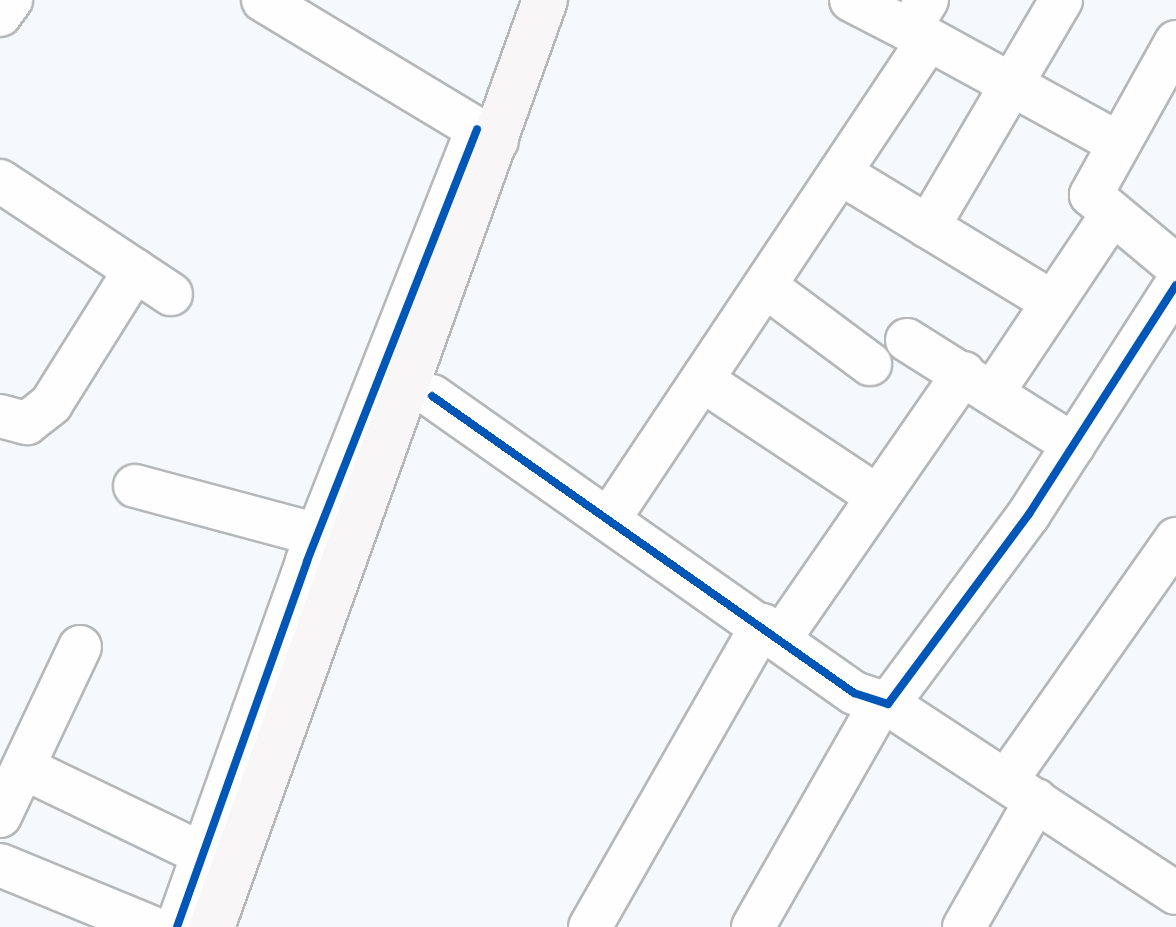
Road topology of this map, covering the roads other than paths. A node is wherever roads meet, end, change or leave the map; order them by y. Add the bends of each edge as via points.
1 (11, 0) edge
2 (263, 0) edge
3 (545, 0) edge
4 (851, 0) edge
5 (1061, 0) edge
6 (0, 15) edge
7 (919, 22) edge
8 (1176, 42) edge
9 (1015, 84) junction
10 (511, 100) junction
11 (1118, 143) junction
12 (488, 144) junction
13 (840, 173) junction
14 (0, 181) edge
15 (1110, 217) junction
16 (928, 227) junction
17 (1176, 266) edge
18 (135, 270) junction
19 (1176, 285) edge
20 (765, 286) junction
21 (171, 294) dead end
22 (1052, 302) junction
23 (907, 340) dead end
24 (870, 364) dead end
25 (702, 380) junction
26 (978, 383) junction
27 (432, 396) junction
28 (0, 416) edge
29 (1074, 445) junction
30 (135, 486) dead end
31 (878, 497) junction
32 (611, 516) junction
33 (318, 535) junction
34 (1176, 539) edge
35 (771, 631) junction
36 (80, 647) dead end
37 (884, 703) junction
38 (24, 768) junction
39 (1021, 790) junction
40 (0, 816) edge
41 (203, 854) junction
42 (0, 865) edge
43 (1176, 893) edge
44 (151, 927) edge
45 (177, 927) edge
46 (212, 927) edge
47 (240, 927) edge
48 (590, 927) edge
49 (753, 927) edge
50 (964, 927) edge

1 - 6 street
2 - 12 street
3 - 10 main road
4 - 7 street
5 - 9 street
7 - 9 street
7 - 13 street via 921,51
8 - 11 street
9 - 11 street
9 - 16 street
10 - 12 main road
10 - 27 main road via 509,187
11 - 15 street via 1091,195
12 - 33 street
12 - 46 main road
13 - 16 street
13 - 20 street
14 - 18 street
15 - 17 street
15 - 22 street
16 - 22 street
18 - 21 street
18 - 28 street via 51,404 27,423
19 - 29 street
20 - 24 street
20 - 25 street
22 - 26 street
23 - 26 street
25 - 31 street
25 - 32 street
26 - 29 street
26 - 31 street
27 - 32 street
27 - 47 main road
29 - 37 street
30 - 33 street
31 - 35 street
32 - 35 street
33 - 41 street
34 - 39 street
35 - 37 street via 854,693
35 - 48 street
36 - 38 street
37 - 39 street
37 - 49 street
38 - 40 street
38 - 41 street
39 - 43 street
39 - 50 street
41 - 45 street
42 - 44 street

